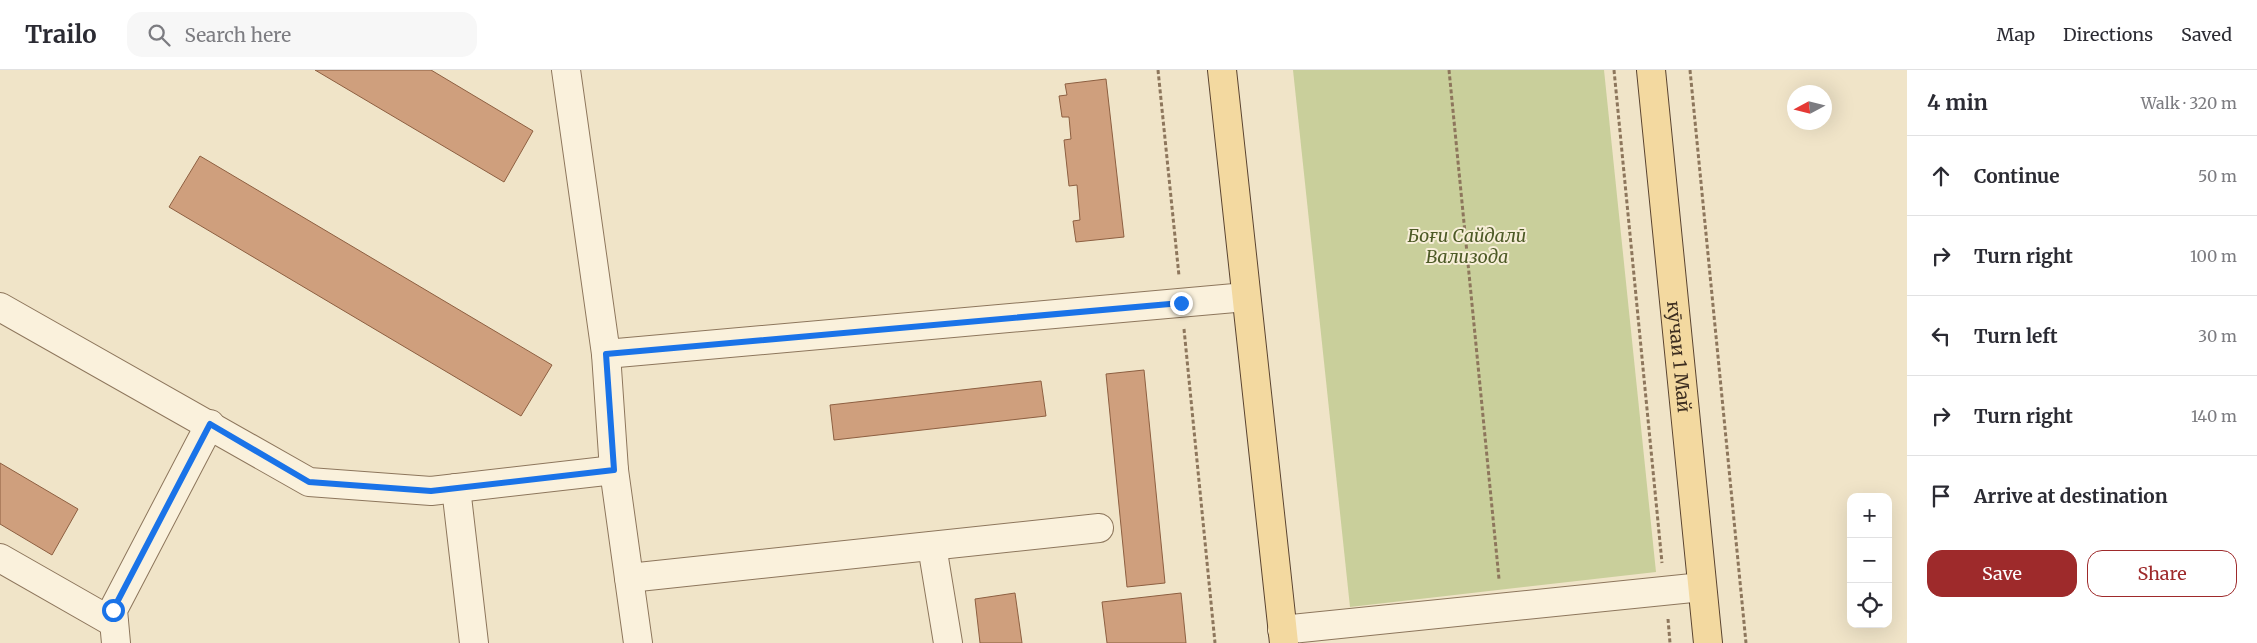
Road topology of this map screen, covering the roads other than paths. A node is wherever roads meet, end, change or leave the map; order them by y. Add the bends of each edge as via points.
1 (566, 70) edge
2 (1222, 70) edge
3 (1651, 70) edge
4 (1246, 297) junction
5 (0, 308) edge
6 (606, 354) junction
7 (210, 424) junction
8 (614, 470) junction
9 (456, 488) junction
10 (1099, 528) dead end
11 (932, 546) junction
12 (0, 558) edge
13 (629, 578) junction
14 (1702, 587) junction
15 (115, 633) edge
16 (1283, 636) edge
17 (474, 643) edge
18 (638, 643) edge
19 (948, 643) edge
20 (1708, 643) edge

1 - 6 street
2 - 4 main road
3 - 14 main road, кӯчаи 1 Май
4 - 6 street
4 - 16 main road
5 - 7 street
6 - 8 street
7 - 9 street via 309,482 431,491
7 - 15 street via 113,610
8 - 9 street
8 - 13 street
9 - 17 street
10 - 11 street
11 - 13 street
11 - 19 street
12 - 15 street
13 - 18 street
14 - 16 street via 1501,606
14 - 20 main road, кӯчаи 1 Май

